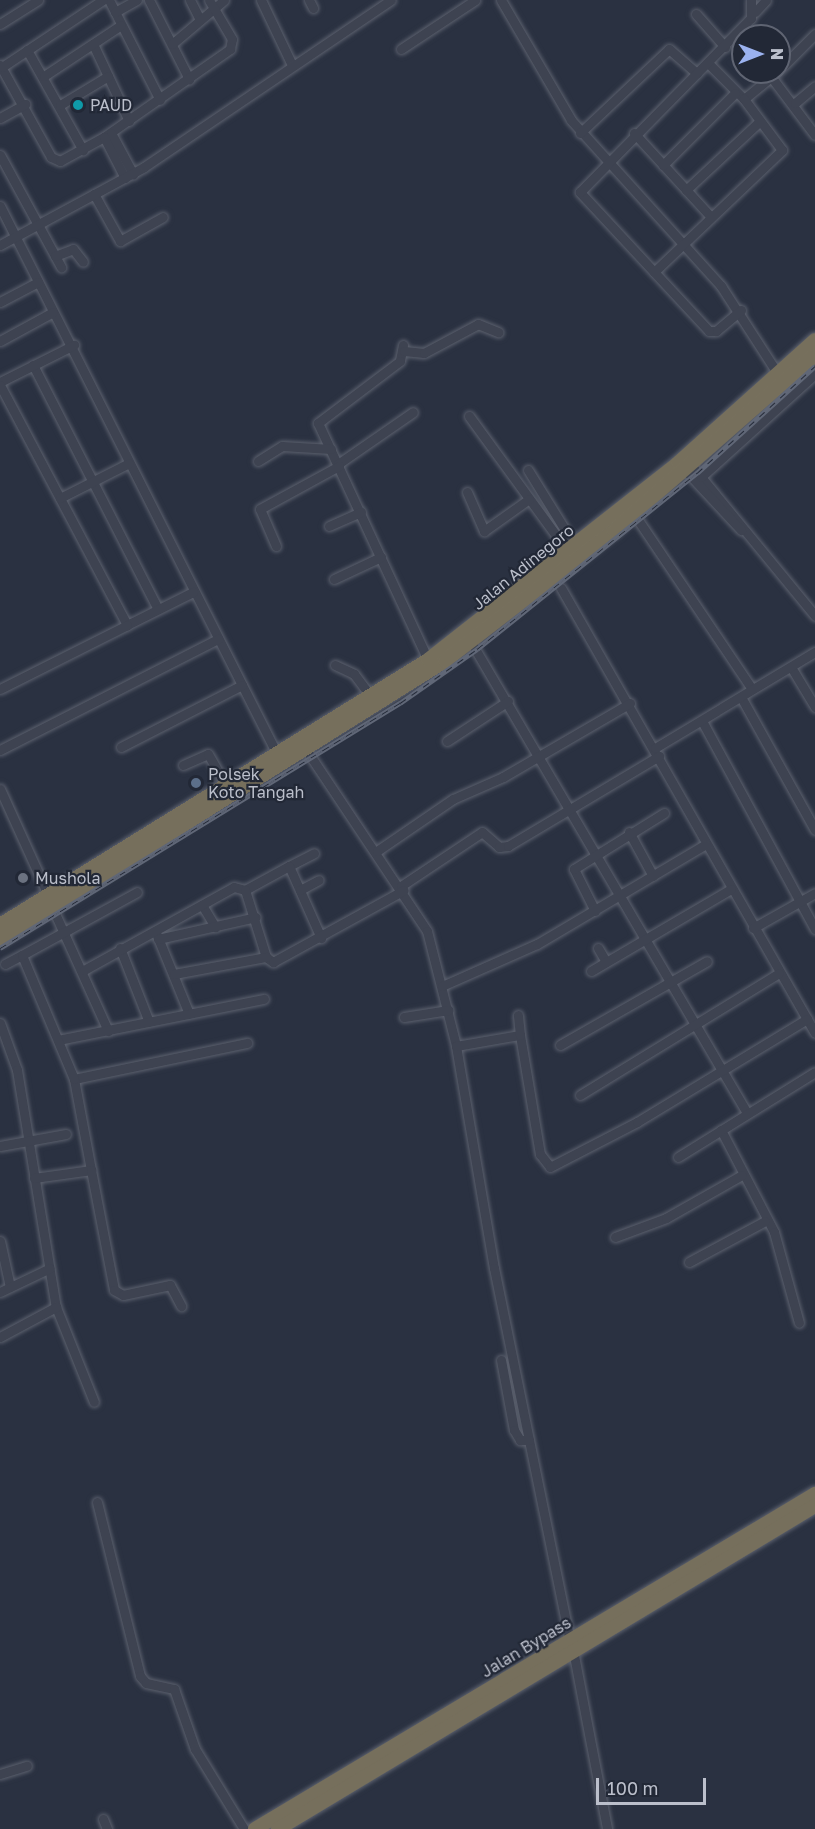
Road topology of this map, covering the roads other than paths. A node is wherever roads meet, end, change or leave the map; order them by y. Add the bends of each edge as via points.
1 (38, 0) edge
2 (103, 0) edge
3 (109, 0) edge
4 (137, 0) edge
5 (149, 0) edge
6 (190, 0) edge
7 (224, 0) edge
8 (261, 0) edge
9 (391, 0) edge
10 (475, 0) edge
11 (501, 0) edge
12 (751, 0) edge
13 (766, 0) edge
14 (211, 5) edge
15 (115, 12) junction
16 (755, 12) junction
17 (696, 14) dead end
18 (200, 20) junction
19 (0, 24) edge
20 (121, 25) junction
21 (815, 34) edge
22 (93, 44) junction
23 (172, 44) junction
24 (725, 47) junction
25 (27, 50) junction
26 (401, 50) dead end
27 (791, 58) edge
28 (708, 63) junction
29 (292, 65) junction
30 (1, 66) edge
31 (697, 73) junction
32 (44, 76) junction
33 (108, 76) junction
34 (189, 79) junction
35 (762, 84) edge
36 (783, 84) edge
37 (815, 86) edge
38 (735, 93) junction
39 (744, 99) junction
40 (160, 100) junction
41 (25, 104) junction
42 (795, 104) junction
43 (60, 105) junction
44 (0, 118) edge
45 (129, 121) junction
46 (760, 121) junction
47 (814, 132) edge
48 (580, 133) junction
49 (634, 134) junction
50 (107, 135) junction
51 (83, 150) junction
52 (0, 155) edge
53 (604, 161) junction
54 (663, 165) junction
55 (129, 176) junction
56 (686, 190) junction
57 (94, 194) junction
58 (0, 206) edge
59 (710, 216) junction
60 (163, 217) dead end
61 (39, 225) junction
62 (15, 238) junction
63 (684, 244) junction
64 (0, 245) edge
65 (55, 256) junction
66 (84, 262) dead end
67 (61, 267) dead end
68 (654, 272) junction
69 (38, 282) junction
70 (0, 302) edge
71 (741, 310) junction
72 (53, 312) junction
73 (498, 332) dead end
74 (815, 340) edge
75 (0, 341) edge
76 (74, 345) junction
77 (815, 355) edge
78 (33, 365) junction
79 (777, 374) junction
80 (815, 374) edge
81 (0, 383) edge
82 (413, 412) dead end
83 (469, 416) dead end
84 (331, 449) junction
85 (258, 461) dead end
86 (129, 463) junction
87 (339, 465) junction
88 (528, 471) dead end
89 (693, 471) junction
90 (93, 482) junction
91 (708, 491) junction
92 (466, 492) dead end
93 (60, 498) junction
94 (529, 499) junction
95 (361, 512) junction
96 (634, 514) junction
97 (329, 526) dead end
98 (276, 546) dead end
99 (571, 549) junction
100 (381, 557) junction
101 (561, 566) junction
102 (334, 579) dead end
103 (543, 580) junction
104 (561, 588) dead end
105 (194, 592) junction
106 (158, 609) junction
107 (815, 616) edge
108 (127, 626) junction
109 (218, 639) junction
110 (471, 642) junction
111 (815, 652) edge
112 (428, 660) junction
113 (336, 665) dead end
114 (791, 667) junction
115 (242, 685) junction
116 (0, 689) edge
117 (752, 689) junction
118 (741, 697) junction
119 (372, 698) junction
120 (508, 701) junction
121 (630, 703) junction
122 (815, 707) edge
123 (702, 720) junction
124 (447, 741) dead end
125 (121, 747) dead end
126 (0, 750) edge
127 (307, 752) junction
128 (657, 752) junction
129 (541, 753) junction
130 (278, 756) junction
131 (183, 765) dead end
132 (0, 789) edge
133 (228, 789) junction
134 (571, 806) junction
135 (664, 813) dead end
136 (815, 830) edge
137 (629, 832) junction
138 (706, 844) junction
139 (598, 850) junction
140 (377, 851) junction
141 (314, 853) dead end
142 (289, 866) junction
143 (653, 876) junction
144 (319, 880) dead end
145 (403, 888) junction
146 (731, 889) junction
147 (245, 890) junction
148 (300, 890) junction
149 (137, 892) dead end
150 (815, 893) edge
151 (622, 895) junction
152 (799, 901) junction
153 (51, 903) junction
154 (202, 905) junction
155 (594, 911) junction
156 (256, 917) junction
157 (0, 925) edge
158 (215, 927) junction
159 (753, 928) junction
160 (815, 929) edge
161 (66, 930) junction
162 (156, 934) junction
163 (321, 938) junction
164 (645, 939) junction
165 (0, 940) edge
166 (120, 948) junction
167 (598, 948) dead end
168 (22, 955) junction
169 (266, 957) junction
170 (707, 961) dead end
171 (606, 962) junction
172 (5, 964) dead end
173 (84, 970) junction
174 (591, 971) dead end
175 (779, 973) junction
176 (174, 974) junction
177 (670, 982) junction
178 (442, 986) junction
179 (264, 999) dead end
180 (447, 1010) junction
181 (189, 1014) junction
182 (518, 1015) dead end
183 (404, 1017) dead end
184 (807, 1019) junction
185 (148, 1022) junction
186 (696, 1026) junction
187 (1, 1029) edge
188 (108, 1031) junction
189 (815, 1033) edge
190 (520, 1035) junction
191 (58, 1040) junction
192 (247, 1043) dead end
193 (560, 1045) dead end
194 (456, 1046) junction
195 (722, 1070) junction
196 (815, 1072) edge
197 (74, 1079) junction
198 (580, 1095) dead end
199 (747, 1113) junction
200 (722, 1130) junction
201 (66, 1134) dead end
202 (28, 1140) junction
203 (0, 1146) edge
204 (678, 1157) dead end
205 (91, 1170) junction
206 (742, 1175) junction
207 (34, 1178) junction
208 (765, 1221) junction
209 (615, 1237) dead end
210 (0, 1246) edge
211 (689, 1263) dead end
212 (50, 1268) junction
213 (10, 1287) junction
214 (0, 1292) edge
215 (181, 1306) dead end
216 (57, 1307) junction
217 (799, 1323) dead end
218 (0, 1337) edge
219 (501, 1360) dead end
220 (94, 1402) dead end
221 (529, 1440) junction
222 (815, 1494) edge
223 (97, 1502) dead end
224 (815, 1506) edge
225 (572, 1645) junction
226 (27, 1766) dead end
227 (0, 1774) edge
228 (317, 1798) junction
229 (103, 1819) dead end
230 (107, 1829) edge
231 (244, 1829) edge
232 (255, 1829) edge
233 (278, 1829) edge
234 (607, 1829) edge

1 - 19 street
2 - 25 street
3 - 15 street
4 - 15 street
5 - 23 street
6 - 18 street
7 - 14 street
8 - 29 street
9 - 29 street
10 - 26 street
11 - 48 street via 547,87
12 - 16 street
13 - 16 street
14 - 18 street
14 - 34 street via 232,46
15 - 20 street
16 - 24 street
17 - 24 street
18 - 23 street
20 - 22 street
20 - 40 street
21 - 27 street
22 - 32 street
22 - 33 street
23 - 34 street
24 - 28 street
25 - 30 street
25 - 32 street
28 - 31 street
28 - 38 street
29 - 55 street
30 - 41 street
31 - 48 street via 669,49
31 - 49 street
32 - 43 street
33 - 43 street
33 - 45 street
34 - 40 street
35 - 39 street
36 - 42 street
37 - 42 street
38 - 39 street
38 - 54 street
39 - 46 street
40 - 45 street
41 - 44 street
41 - 51 street via 53,160
42 - 47 street
43 - 51 street
45 - 50 street
46 - 56 street
46 - 59 street via 782,150
48 - 53 street
49 - 53 street
49 - 54 street
50 - 51 street
50 - 55 street
52 - 61 street
53 - 63 street
53 - 68 street via 580,188 581,195
54 - 56 street
55 - 57 street
56 - 59 street
57 - 60 street via 120,241
57 - 61 street
58 - 62 street
59 - 63 street
61 - 62 street
61 - 65 street
62 - 64 street
62 - 69 street
63 - 68 street
63 - 71 street
65 - 66 street via 73,249
65 - 67 street
68 - 71 street via 709,331 716,331
69 - 70 street
69 - 72 street
71 - 79 street
72 - 75 street
72 - 76 street
73 - 84 street via 478,324 424,353 404,348 400,361 321,417 319,426
74 - 79 highway, Jalan Adinegoro
76 - 78 street
76 - 86 street
77 - 89 highway
78 - 81 street
78 - 90 street
79 - 99 highway, Jalan Adinegoro
80 - 89 street
81 - 93 street
82 - 87 street
83 - 94 street
84 - 85 street via 282,447
84 - 87 street
86 - 90 street
86 - 105 street
87 - 95 street
87 - 98 street via 260,508
88 - 99 street
89 - 91 street
89 - 91 street
89 - 96 highway
90 - 93 street
90 - 106 street
91 - 107 street
92 - 94 street via 484,531
93 - 108 street
94 - 99 street
95 - 97 street
95 - 100 street
96 - 101 highway
96 - 117 street
99 - 101 highway, Jalan Adinegoro
100 - 102 street
100 - 112 street
101 - 103 highway
103 - 110 highway
103 - 112 highway, Jalan Adinegoro
104 - 121 street
105 - 106 street
105 - 109 street
106 - 108 street
108 - 116 street
109 - 115 street
109 - 126 street
110 - 120 street
110 - 127 highway
111 - 114 street
112 - 119 highway, Jalan Adinegoro
113 - 119 street via 354,674
114 - 117 street
114 - 122 street
115 - 125 street
115 - 130 street
117 - 118 street
118 - 123 street
118 - 136 street
119 - 130 highway, Jalan Adinegoro
120 - 124 street
120 - 129 street
121 - 128 street
121 - 129 street
123 - 128 street
123 - 152 street
127 - 140 street
127 - 153 highway
128 - 134 street
128 - 138 street
129 - 134 street
129 - 140 street via 483,788 453,799
130 - 133 highway, Jalan Adinegoro
131 - 133 street via 208,754
132 - 153 street
133 - 153 highway, Jalan Adinegoro
134 - 139 street
134 - 145 street via 505,847 482,832
135 - 137 street
137 - 139 street
137 - 143 street
138 - 143 street
138 - 146 street
139 - 151 street
139 - 155 street via 573,872
140 - 145 street
141 - 142 street
142 - 147 street
142 - 148 street
143 - 151 street
144 - 148 street
145 - 163 street
145 - 178 street via 427,931
146 - 159 street
146 - 164 street
147 - 154 street via 234,887
147 - 156 street
148 - 163 street
149 - 161 street
150 - 152 street
151 - 155 street
151 - 164 street
152 - 159 street
152 - 160 street
153 - 157 highway
153 - 161 street
153 - 165 highway
154 - 158 street
154 - 162 street
155 - 178 street via 514,956
156 - 158 street
156 - 169 street
158 - 162 street
159 - 175 street
161 - 168 street
161 - 173 street
162 - 166 street
162 - 176 street
163 - 169 street via 277,962
164 - 171 street
164 - 177 street
166 - 173 street
166 - 185 street
167 - 171 street
168 - 172 street
168 - 191 street
169 - 176 street
170 - 177 street
171 - 174 street
173 - 188 street
175 - 184 street
175 - 186 street
176 - 181 street
177 - 186 street
177 - 193 street
178 - 180 street
179 - 181 street
180 - 183 street
180 - 194 street
181 - 185 street
182 - 190 street
184 - 189 street
184 - 195 street
185 - 188 street
186 - 195 street
186 - 198 street
187 - 202 street
188 - 191 street
190 - 194 street
190 - 195 street via 540,1154 547,1167 601,1142
191 - 197 street
192 - 197 street
194 - 221 street
195 - 199 street
196 - 199 street
197 - 205 street
199 - 200 street
200 - 204 street
200 - 206 street
201 - 202 street
202 - 203 street
202 - 207 street
205 - 207 street
205 - 215 street via 114,1290 119,1295 170,1285
206 - 208 street
206 - 209 street via 666,1218
207 - 212 street
208 - 211 street
208 - 217 street via 782,1253
210 - 213 street
212 - 213 street
212 - 216 street
213 - 214 street
216 - 218 street
216 - 220 street
219 - 221 street via 514,1430 520,1440
221 - 225 street
222 - 225 highway, Jalan Bypass
223 - 231 street via 140,1676 146,1683 174,1689 195,1749
224 - 225 highway, Jalan Bypass
225 - 228 highway, Jalan Bypass
225 - 234 street
226 - 227 street
228 - 232 highway, Jalan Bypass
228 - 233 highway, Jalan Bypass
229 - 230 street

